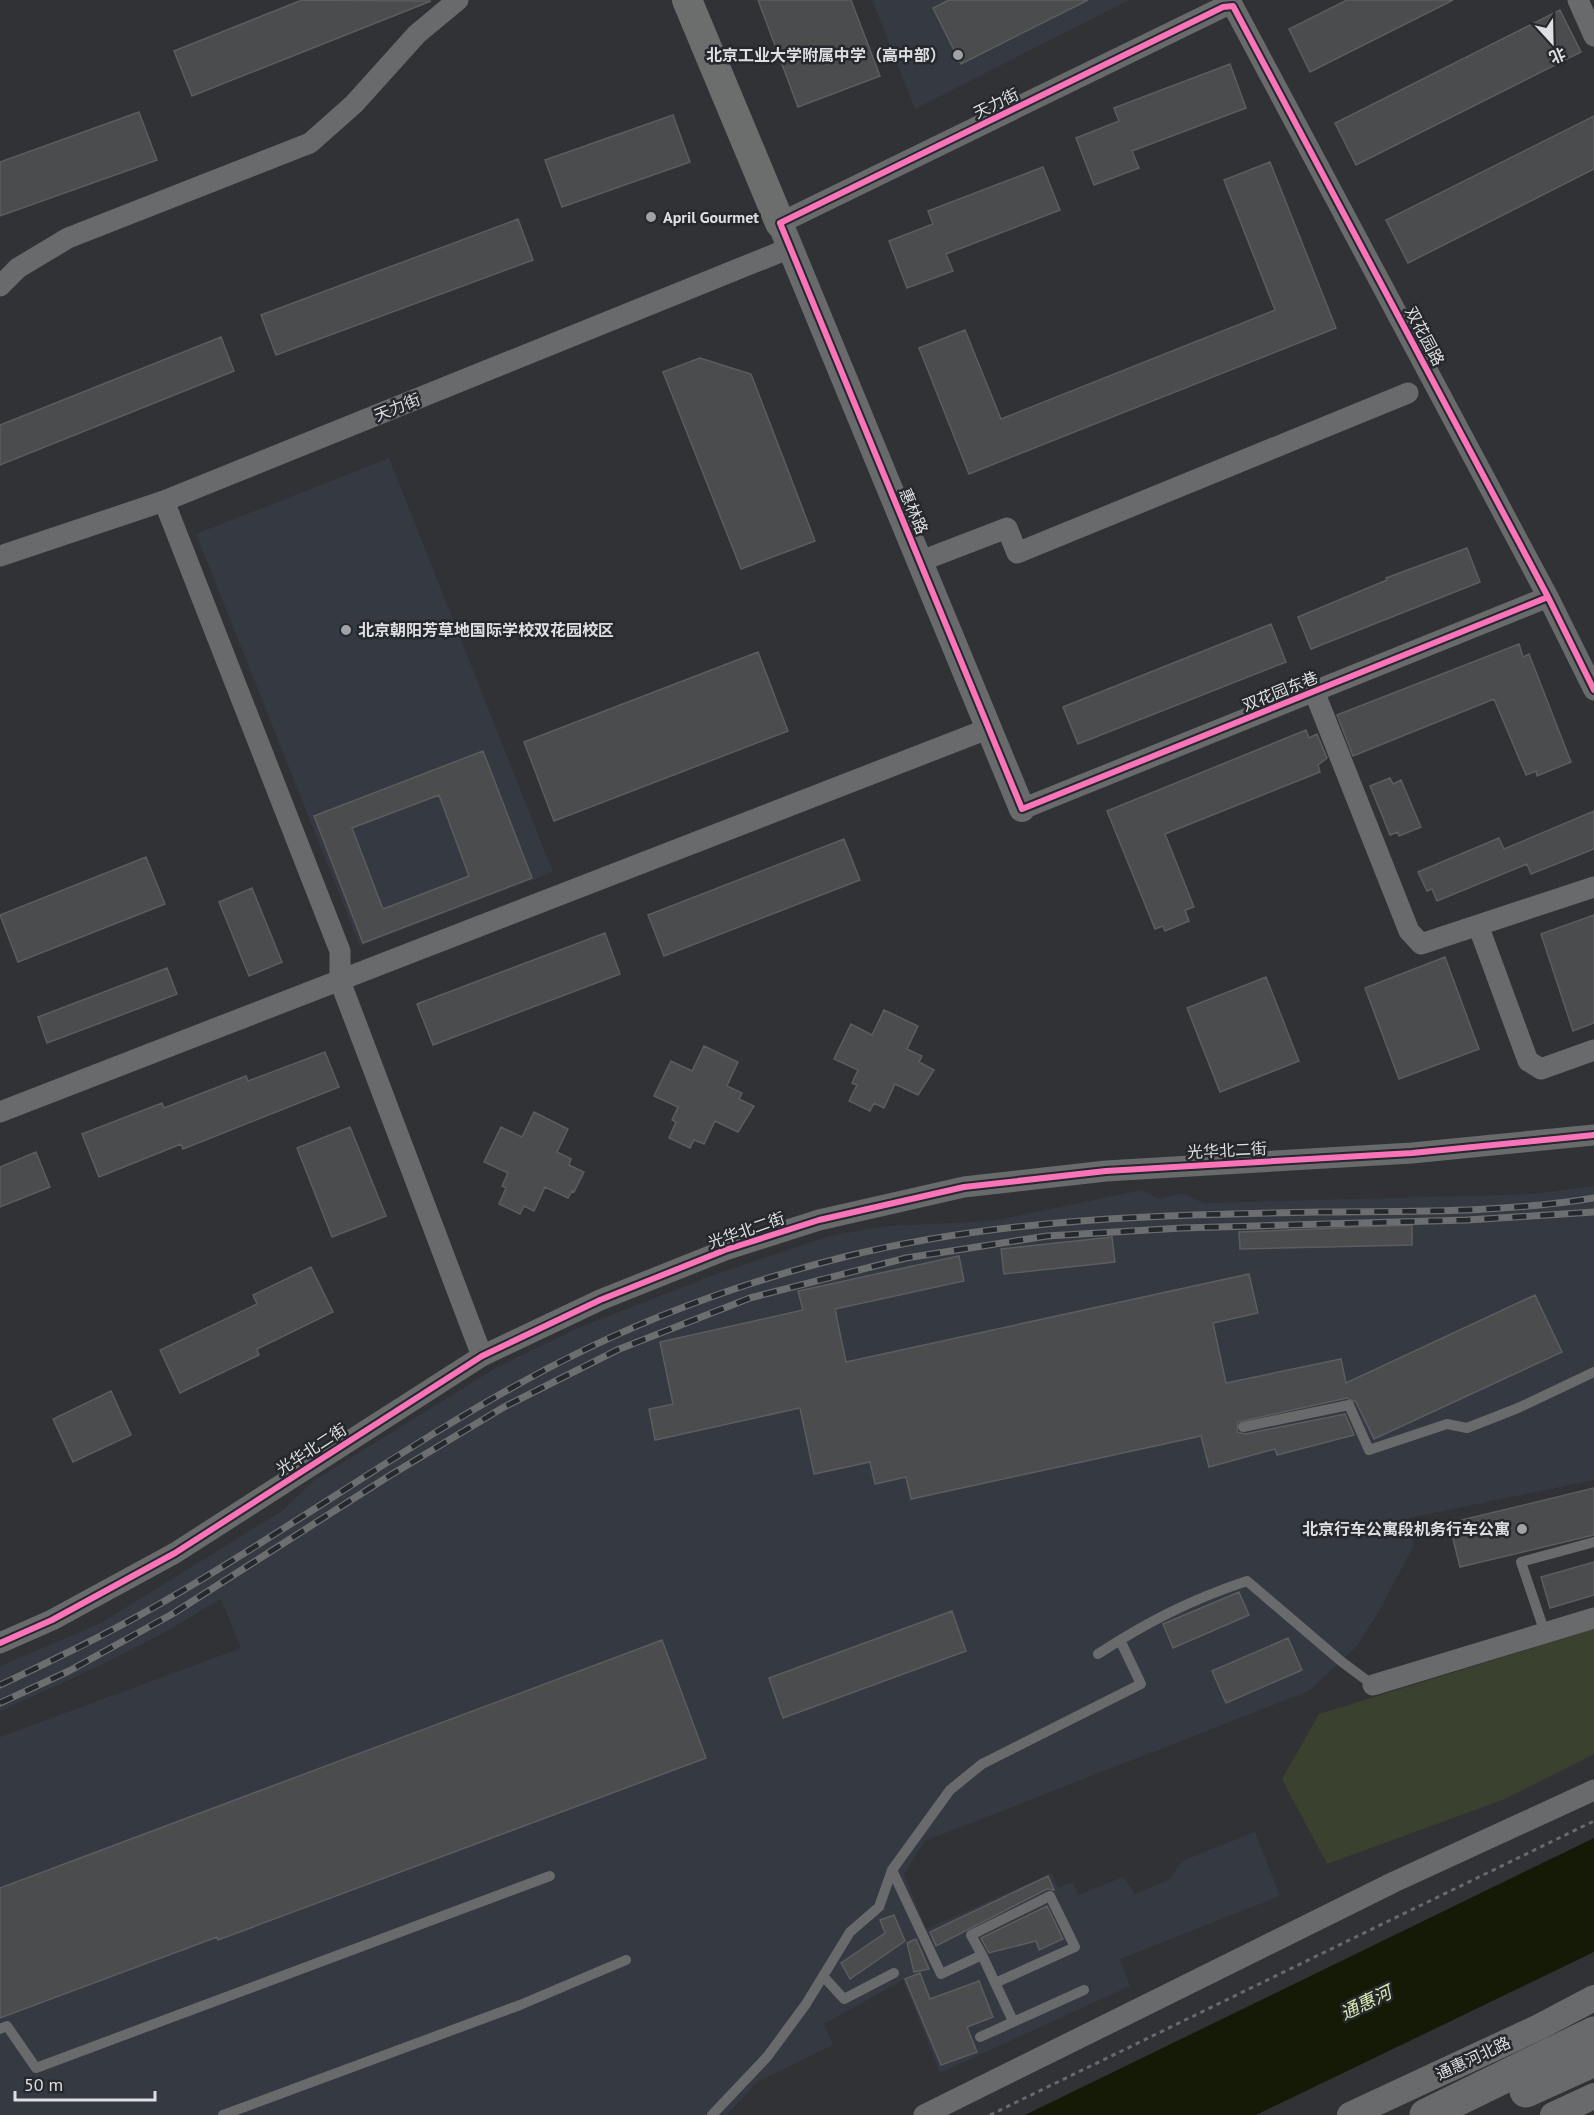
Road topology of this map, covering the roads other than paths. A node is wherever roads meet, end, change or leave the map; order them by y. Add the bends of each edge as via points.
1 (458, 0) edge
2 (687, 0) edge
3 (1578, 0) edge
4 (1233, 4) edge
5 (1594, 36) edge
6 (785, 235) junction
7 (0, 286) edge
8 (1408, 393) dead end
9 (164, 501) junction
10 (0, 556) edge
11 (921, 561) junction
12 (1548, 597) junction
13 (1589, 668) edge
14 (1594, 690) edge
15 (1314, 691) junction
16 (990, 728) junction
17 (1022, 809) joint
18 (1594, 887) edge
19 (1478, 925) junction
20 (340, 981) junction
21 (1594, 1050) edge
22 (0, 1112) edge
23 (1594, 1135) edge
24 (482, 1356) junction
25 (1594, 1371) edge
26 (1243, 1427) dead end
27 (1594, 1542) edge
28 (1594, 1618) edge
29 (1545, 1633) junction
30 (1120, 1640) junction
31 (0, 1643) edge
32 (1098, 1654) dead end
33 (1373, 1685) joint
34 (1594, 1790) edge
35 (892, 1870) junction
36 (550, 1876) dead end
37 (982, 1955) junction
38 (626, 1960) dead end
39 (894, 1973) dead end
40 (823, 1976) junction
41 (995, 1983) junction
42 (1084, 1990) dead end
43 (1594, 1998) edge
44 (1013, 2021) junction
45 (0, 2029) edge
46 (1594, 2033) edge
47 (980, 2037) dead end
48 (1594, 2060) edge
49 (1594, 2096) edge
50 (223, 2115) edge
51 (712, 2115) edge
52 (924, 2115) edge
53 (1350, 2115) edge
54 (1426, 2115) edge
55 (1476, 2115) edge
56 (1553, 2115) edge

1 - 7 street via 417,34 354,104 310,143 68,238 18,268
2 - 6 main road
3 - 5 street
4 - 6 street, 天力街
4 - 12 street, 双花园路
6 - 9 street, 天力街
6 - 11 street, 惠林路
8 - 11 street via 1017,552 1007,528
9 - 10 street, 天力街
9 - 20 street via 340,951
11 - 16 street, 惠林路
12 - 13 street, 双花园路
12 - 15 street, 双花园东巷
13 - 14 street, 双花园路
15 - 17 street, 双花园东巷
15 - 19 street via 1409,931 1421,944
16 - 17 street, 惠林路
16 - 20 street
18 - 19 street
19 - 21 street via 1528,1060 1541,1069
20 - 22 street
20 - 24 street
23 - 24 street, 光华北二街 via 1412,1153 1106,1171 964,1187 819,1220 725,1250 600,1300
24 - 31 street, 光华北二街 via 175,1553 52,1620
25 - 26 lane via 1467,1428 1447,1424 1369,1449 1349,1405
27 - 29 lane via 1521,1562
28 - 29 street
29 - 33 street
30 - 32 lane
30 - 33 lane via 1151,1620 1247,1581
30 - 35 lane via 1141,1684 982,1764 950,1790
34 - 52 street via 1394,1882
35 - 37 lane via 941,1974
35 - 40 lane via 879,1907 850,1932
36 - 45 lane via 36,2068 7,2026
37 - 41 lane
37 - 41 lane via 971,1935 1050,1896 1075,1947
38 - 50 lane via 520,2005
39 - 40 lane via 844,1999
40 - 51 lane via 767,2057
41 - 44 lane
42 - 44 lane
43 - 53 street, 通惠河北路
44 - 47 lane
46 - 54 highway, 通惠河北路
48 - 55 highway
49 - 56 street

